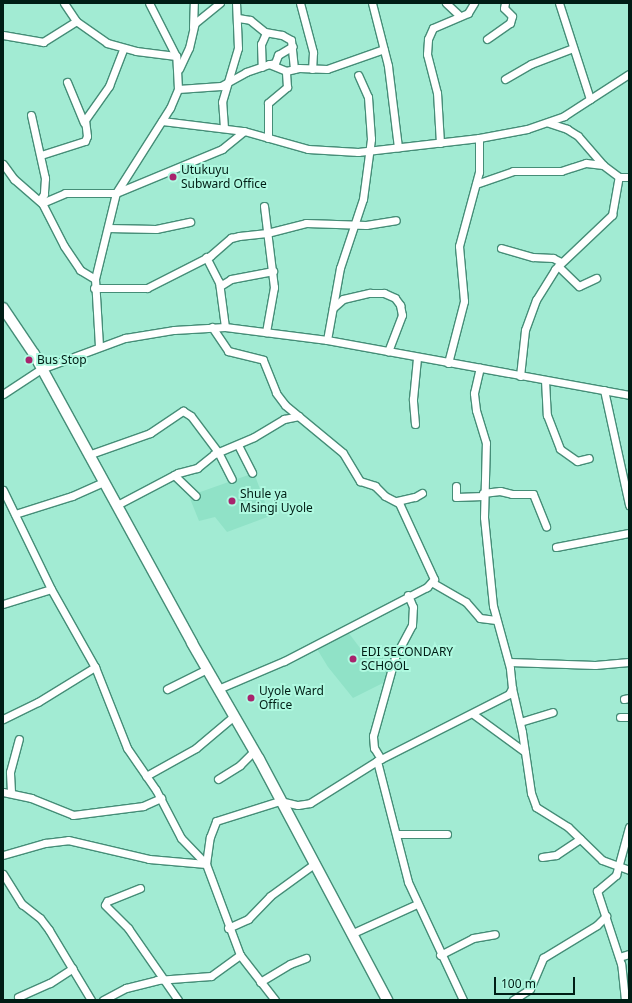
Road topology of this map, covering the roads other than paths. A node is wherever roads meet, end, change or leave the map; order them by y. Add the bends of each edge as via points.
1 (64, 3) edge
2 (149, 3) edge
3 (194, 3) edge
4 (220, 3) edge
5 (236, 3) edge
6 (300, 3) edge
7 (372, 3) edge
8 (446, 3) edge
9 (474, 3) edge
10 (505, 3) edge
11 (559, 3) edge
12 (460, 16) junction
13 (238, 18) junction
14 (76, 21) junction
15 (193, 27) junction
16 (266, 32) junction
17 (3, 36) edge
18 (488, 38) dead end
19 (293, 46) junction
20 (573, 48) junction
21 (123, 49) junction
22 (384, 49) junction
23 (176, 56) junction
24 (272, 64) junction
25 (262, 67) junction
26 (179, 69) junction
27 (294, 69) junction
28 (312, 69) junction
29 (286, 71) junction
30 (629, 74) edge
31 (358, 75) dead end
32 (505, 79) dead end
33 (67, 82) dead end
34 (227, 83) junction
35 (178, 89) junction
36 (590, 99) junction
37 (31, 115) dead end
38 (162, 120) junction
39 (84, 123) junction
40 (546, 123) junction
41 (224, 128) junction
42 (244, 131) junction
43 (268, 138) junction
44 (479, 138) junction
45 (440, 143) junction
46 (398, 147) junction
47 (369, 151) junction
48 (40, 155) junction
49 (3, 164) edge
50 (603, 165) junction
51 (619, 177) junction
52 (629, 177) edge
53 (476, 184) junction
54 (116, 193) junction
55 (41, 201) junction
56 (264, 206) dead end
57 (396, 220) dead end
58 (190, 222) dead end
59 (355, 224) junction
60 (108, 228) junction
61 (267, 233) junction
62 (501, 248) dead end
63 (206, 257) junction
64 (559, 264) junction
65 (273, 271) junction
66 (596, 278) dead end
67 (95, 279) junction
68 (220, 286) junction
69 (94, 288) junction
70 (3, 308) edge
71 (333, 308) junction
72 (212, 327) junction
73 (225, 327) junction
74 (266, 332) junction
75 (327, 340) junction
76 (99, 346) junction
77 (388, 352) junction
78 (417, 358) junction
79 (448, 363) junction
80 (480, 368) junction
81 (42, 369) junction
82 (520, 376) junction
83 (545, 380) junction
84 (604, 390) junction
85 (3, 394) edge
86 (629, 395) edge
87 (299, 416) junction
88 (415, 424) dead end
89 (238, 445) junction
90 (218, 452) junction
91 (88, 455) junction
92 (589, 458) dead end
93 (252, 473) dead end
94 (174, 475) junction
95 (232, 479) dead end
96 (104, 482) junction
97 (456, 486) dead end
98 (3, 490) edge
99 (422, 493) dead end
100 (483, 494) junction
101 (196, 496) dead end
102 (397, 501) junction
103 (117, 505) junction
104 (629, 505) edge
105 (15, 514) junction
106 (546, 526) dead end
107 (629, 533) edge
108 (556, 547) dead end
109 (433, 583) junction
110 (51, 589) junction
111 (408, 595) junction
112 (3, 604) edge
113 (496, 620) junction
114 (509, 662) junction
115 (629, 662) edge
116 (95, 667) junction
117 (206, 669) junction
118 (512, 688) junction
119 (168, 689) dead end
120 (218, 690) junction
121 (552, 712) dead end
122 (473, 714) junction
123 (234, 716) junction
124 (620, 717) dead end
125 (629, 717) edge
126 (3, 719) edge
127 (520, 722) junction
128 (19, 739) dead end
129 (254, 751) junction
130 (525, 752) junction
131 (379, 760) junction
132 (146, 776) junction
133 (218, 779) dead end
134 (3, 792) edge
135 (11, 792) junction
136 (161, 798) junction
137 (280, 801) junction
138 (629, 827) edge
139 (397, 834) junction
140 (446, 834) dead end
141 (580, 839) junction
142 (3, 855) edge
143 (542, 857) dead end
144 (206, 864) junction
145 (314, 864) junction
146 (619, 868) junction
147 (629, 870) edge
148 (3, 874) edge
149 (140, 888) dead end
150 (417, 904) junction
151 (606, 916) junction
152 (228, 928) junction
153 (352, 933) junction
154 (495, 934) dead end
155 (629, 954) edge
156 (240, 955) junction
157 (440, 955) junction
158 (306, 958) dead end
159 (619, 958) junction
160 (73, 968) junction
161 (164, 979) junction
162 (260, 982) junction
163 (18, 997) dead end
164 (91, 1000) edge
165 (103, 1000) edge
166 (178, 1000) edge
167 (275, 1000) edge
168 (387, 1000) edge
169 (463, 1000) edge
170 (513, 1000) edge
171 (625, 1000) edge

1 - 14 street
2 - 23 street
3 - 15 street
4 - 15 street
5 - 13 street
6 - 28 street via 313,52
7 - 22 street
8 - 12 street
9 - 12 street via 468,13
10 - 18 street via 504,8 512,16 510,24
11 - 20 street
12 - 45 street via 433,28 427,44 428,61 437,93
13 - 16 street via 250,20
13 - 34 street via 237,54
14 - 17 street via 43,42
14 - 21 street via 96,37
15 - 26 street via 189,48
16 - 19 street via 289,38
16 - 25 street via 261,44
19 - 24 street via 278,55 276,62
19 - 27 street
20 - 32 street via 531,64
20 - 36 street
21 - 23 street
21 - 39 street via 109,86
22 - 28 street via 333,67
22 - 46 street
23 - 26 street
24 - 25 street
24 - 29 street
25 - 34 street
26 - 35 street
27 - 28 street
27 - 29 street
29 - 43 street via 287,87 268,103
30 - 36 street
31 - 47 street via 369,104
33 - 39 street
34 - 35 street via 213,88
34 - 41 street via 222,108
35 - 38 street
36 - 40 street via 573,111
37 - 48 street
38 - 41 street
38 - 54 street
39 - 48 street via 86,141
40 - 44 street
40 - 50 street via 560,126 578,136
41 - 42 street
42 - 43 street
42 - 54 street via 222,149
43 - 47 street via 322,151
44 - 45 street
44 - 53 street via 479,172
45 - 46 street
46 - 47 street
47 - 59 street via 363,199
48 - 55 street via 45,190
49 - 55 street via 14,179
50 - 51 street
50 - 53 street via 586,163 561,171 513,171
51 - 52 street
51 - 64 street via 612,215 588,241
53 - 79 street via 460,239 464,301
54 - 55 street via 65,193
54 - 60 street
55 - 67 street via 74,264 84,274
56 - 61 street
57 - 59 street via 371,225
58 - 60 street via 156,229
59 - 61 street via 306,223
59 - 71 street via 341,264
60 - 67 street
61 - 63 street via 231,238
61 - 65 street
62 - 64 street via 533,257 553,258
63 - 68 street
63 - 69 street via 147,288
64 - 66 street via 579,286
64 - 82 street via 544,284 527,322
65 - 68 street via 231,279
65 - 74 street via 274,294
67 - 69 street
68 - 73 street
69 - 76 street
70 - 81 highway via 25,338
71 - 75 street
71 - 77 street via 343,299 370,293 384,293 395,298 400,304 402,315
72 - 73 street
72 - 76 street via 146,334
72 - 87 street via 228,351 263,360 276,393 288,408
73 - 74 street
74 - 75 street
75 - 77 street
76 - 81 street
77 - 78 street
78 - 79 street
78 - 88 street via 413,399
79 - 80 street
80 - 82 street
80 - 100 street via 474,393 476,410 486,443
81 - 85 street
81 - 91 highway
82 - 83 street
83 - 84 street
83 - 92 street via 547,416 560,449 577,461
84 - 86 street
84 - 104 street
87 - 89 street via 284,419
87 - 102 street via 343,453 360,481 375,486 385,496
89 - 90 street
89 - 93 street
90 - 91 street via 191,416 183,412 150,433
90 - 94 street via 197,468
90 - 95 street
91 - 96 highway
94 - 101 street
94 - 103 street
96 - 103 highway
96 - 105 street via 72,496
97 - 100 street via 456,497
98 - 105 street
99 - 102 street
100 - 106 street via 500,491 533,494
100 - 113 street
102 - 109 street via 433,574
103 - 117 highway
105 - 110 street
107 - 108 street
109 - 111 street
109 - 113 street via 466,602 480,618
110 - 112 street
110 - 116 street
111 - 120 street via 284,661
111 - 131 street via 413,607 412,626 395,656 373,736
113 - 114 street
114 - 115 street via 595,665
114 - 118 street
116 - 126 street via 38,702
116 - 132 street via 106,690 123,741
117 - 119 street
117 - 120 highway
118 - 122 street via 507,696
118 - 127 street
120 - 123 highway
121 - 127 street
122 - 130 street
122 - 131 street
123 - 129 highway
123 - 132 street via 207,740
124 - 125 street
127 - 130 street
128 - 135 street via 10,772
129 - 133 street via 240,765
129 - 137 highway
130 - 141 street via 531,793 536,807 568,827
131 - 137 street via 310,803 298,805
131 - 139 street
132 - 136 street
134 - 135 street
135 - 136 street via 73,815 143,806
136 - 144 street via 181,838
137 - 144 street via 215,822 208,842
137 - 145 highway
138 - 146 street
139 - 140 street
139 - 150 street via 405,873
141 - 143 street via 556,855
141 - 146 street via 602,860
142 - 144 street via 45,843 68,840 149,859
144 - 152 street
145 - 152 street via 270,896 248,919
145 - 153 highway
146 - 147 street
146 - 151 street via 613,878 597,888
148 - 160 street via 22,904 45,923
149 - 161 street via 108,901 105,905 128,928
150 - 153 street
150 - 157 street
151 - 159 street
151 - 170 street via 597,925 543,958 530,989
152 - 156 street
153 - 168 highway
154 - 157 street via 477,937
155 - 159 street
156 - 161 street via 210,976 191,980
156 - 162 street
157 - 169 street
158 - 162 street via 290,964
159 - 171 street
160 - 163 street via 50,983
160 - 164 street
161 - 165 street via 126,988
161 - 166 street
162 - 167 street

